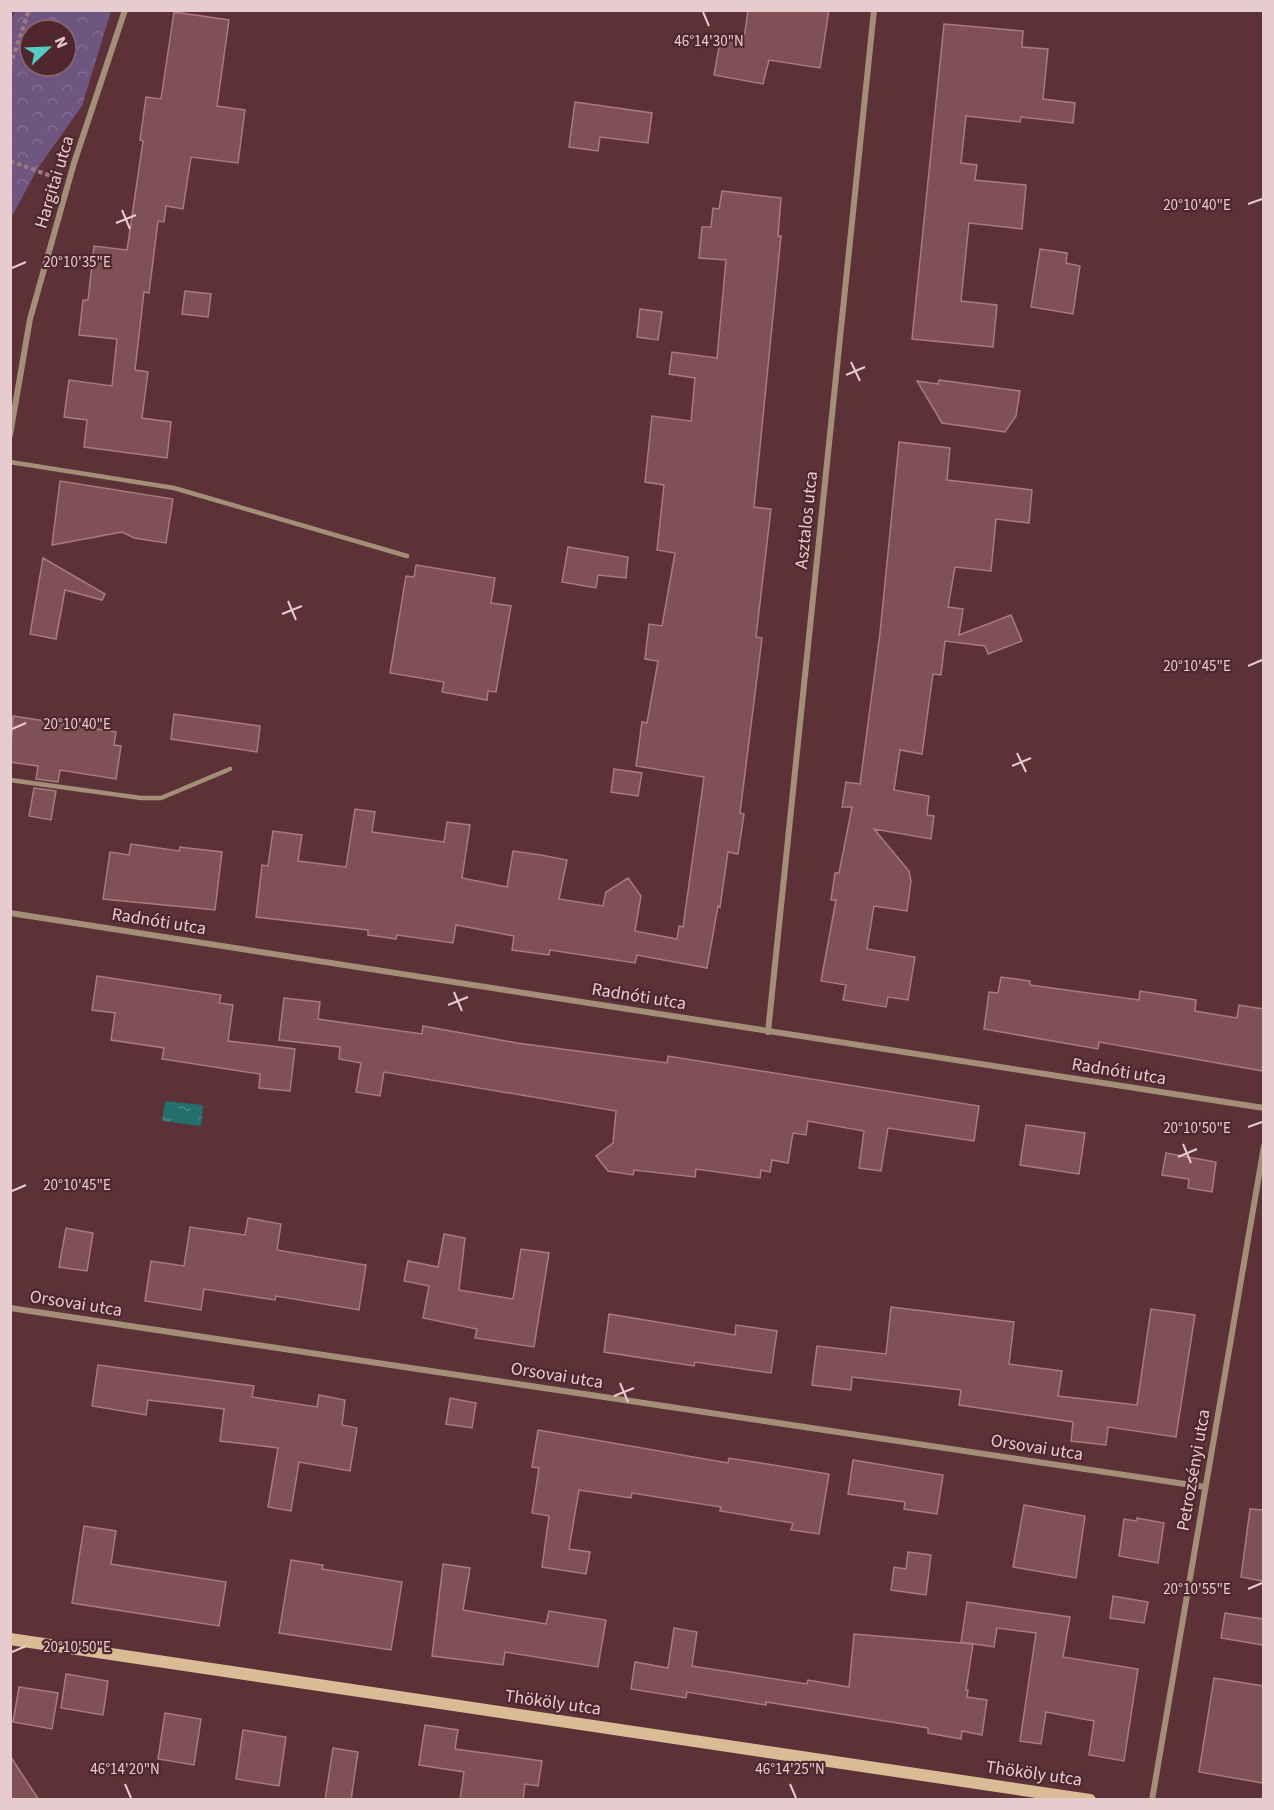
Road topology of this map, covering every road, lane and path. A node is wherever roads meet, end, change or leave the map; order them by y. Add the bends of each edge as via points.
1 (29, 10) edge
2 (125, 10) edge
3 (874, 10) edge
4 (10, 66) edge
5 (10, 161) edge
6 (69, 183) junction
7 (10, 435) edge
8 (10, 462) edge
9 (407, 556) dead end
10 (230, 769) dead end
11 (10, 780) edge
12 (10, 913) edge
13 (768, 1032) junction
14 (1263, 1108) edge
15 (1263, 1146) edge
16 (10, 1308) edge
17 (1205, 1487) junction
18 (10, 1639) edge
19 (1090, 1800) edge
20 (1152, 1800) edge

1 - 4 path
2 - 6 street, Hargitai utca
3 - 13 street, Asztalos utca
5 - 6 path
6 - 7 street, Hargitai utca via 30,319
8 - 9 lane via 174,488
10 - 11 lane via 161,798
12 - 13 street, Radnóti utca
13 - 14 street, Radnóti utca
15 - 17 street, Petrozsényi utca
16 - 17 street, Orsovai utca
17 - 20 street, Petrozsényi utca
18 - 19 street, Thököly utca

